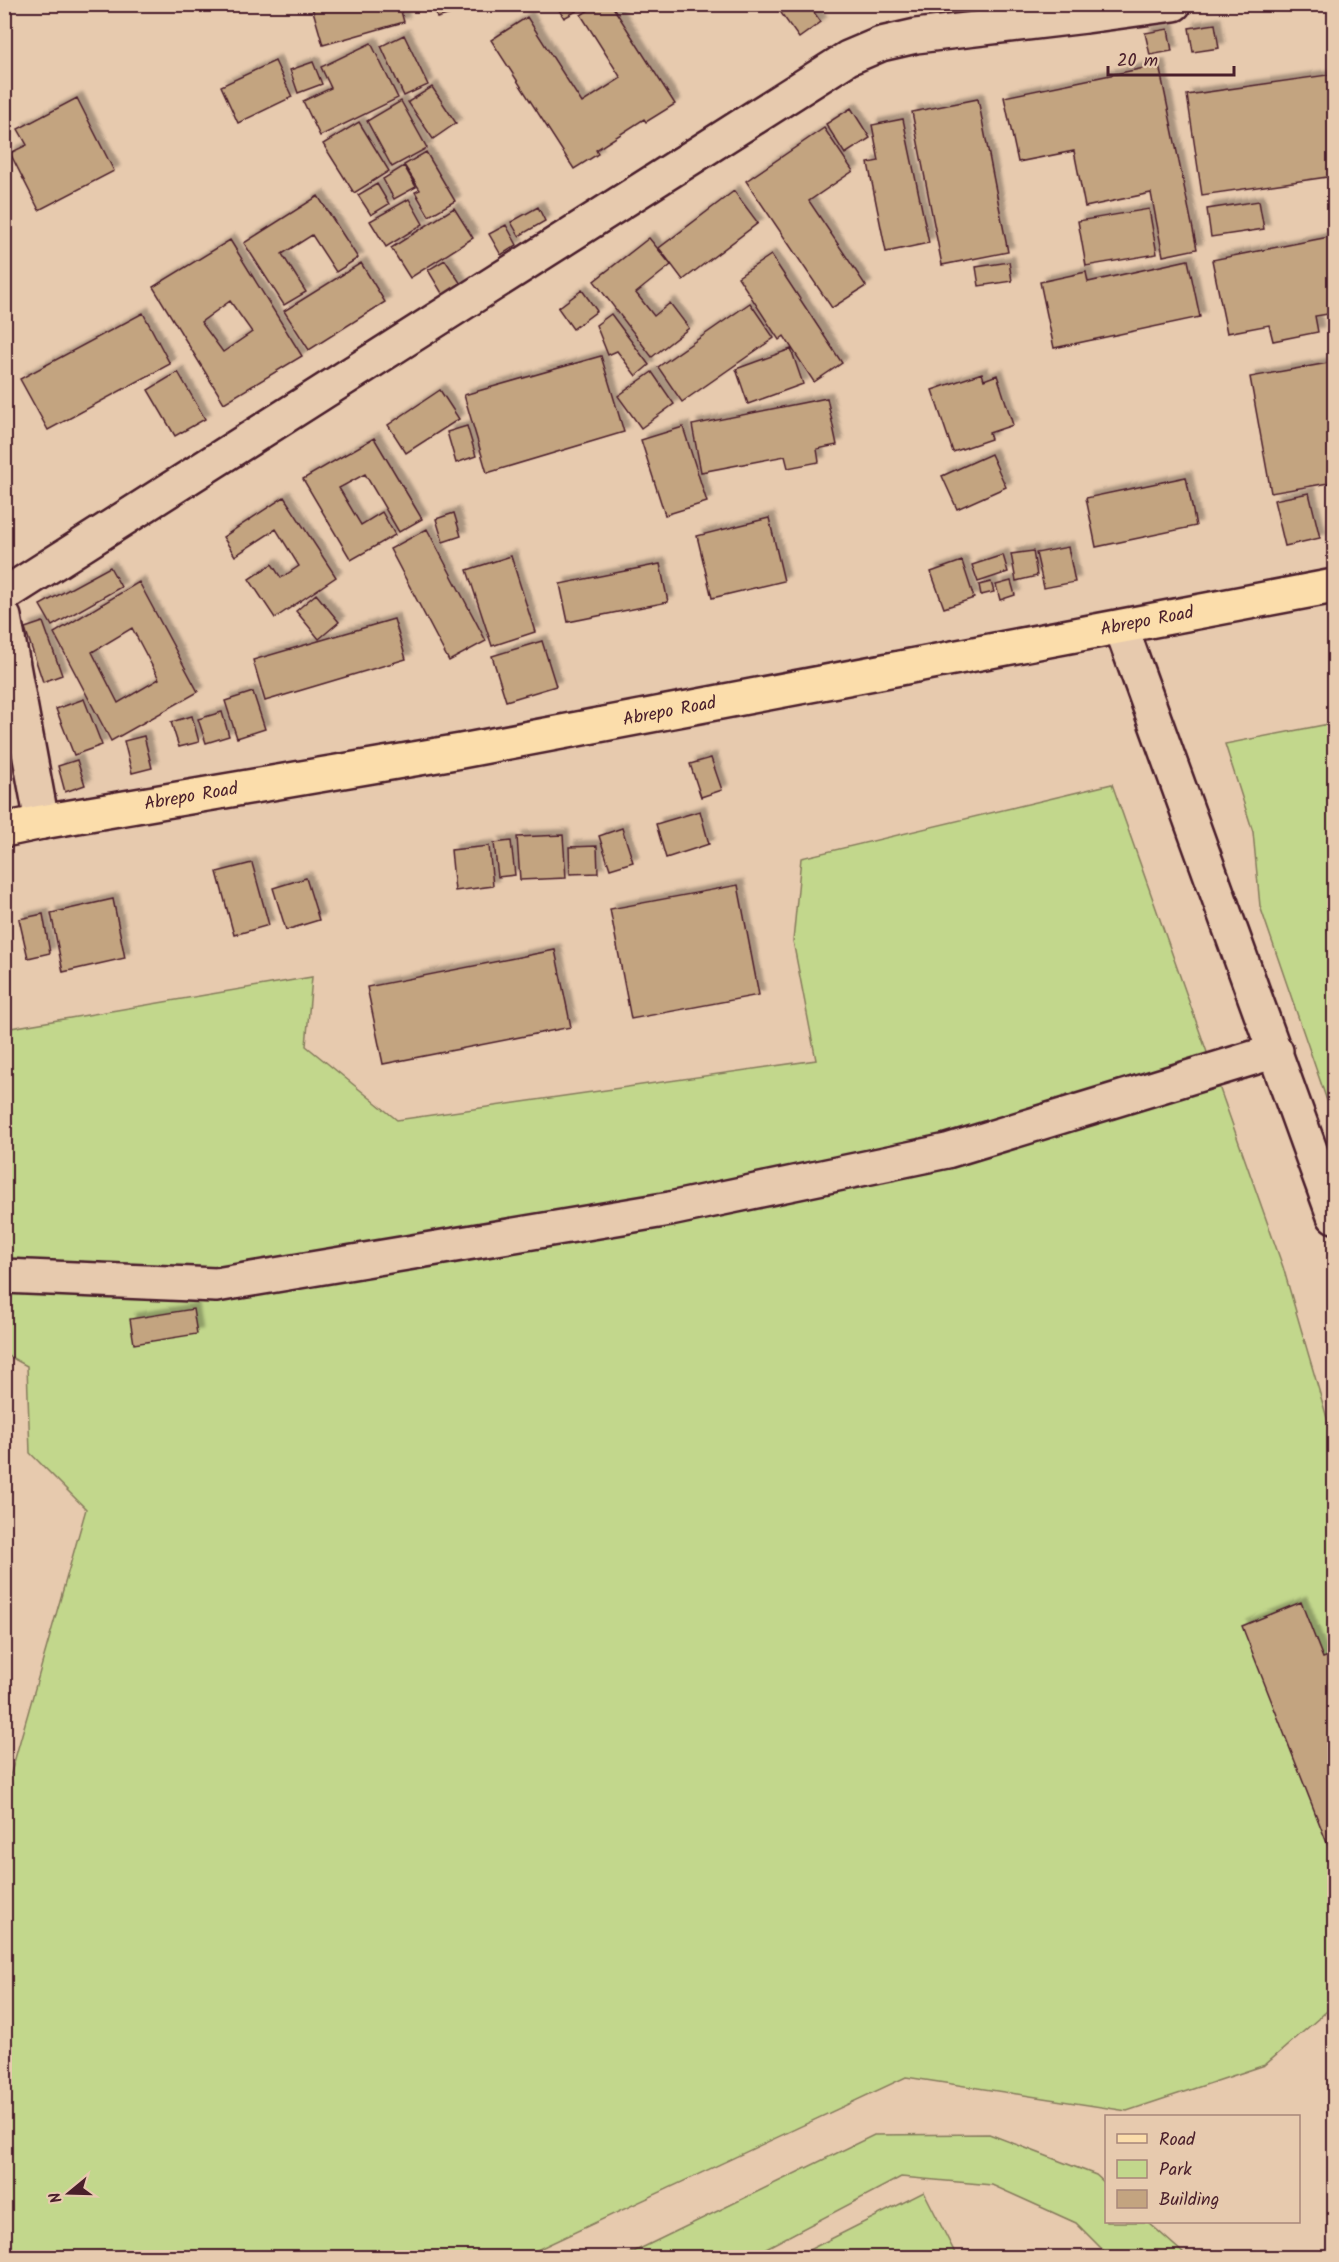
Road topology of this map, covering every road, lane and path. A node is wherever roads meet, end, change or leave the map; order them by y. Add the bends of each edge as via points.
1 (1174, 4) edge
2 (1084, 10) edge
3 (1335, 586) edge
4 (4, 595) edge
5 (4, 617) edge
6 (1120, 627) junction
7 (42, 822) junction
8 (4, 830) edge
9 (1276, 1051) junction
10 (1335, 1216) edge
11 (4, 1276) edge

1 - 2 street
2 - 4 street via 916,36 881,44 848,58
3 - 6 main road, Abrepo Road
5 - 7 street
6 - 7 main road, Abrepo Road via 461,751
6 - 9 street
7 - 8 main road, Abrepo Road
9 - 10 street
9 - 11 street via 947,1151 670,1209 216,1285

